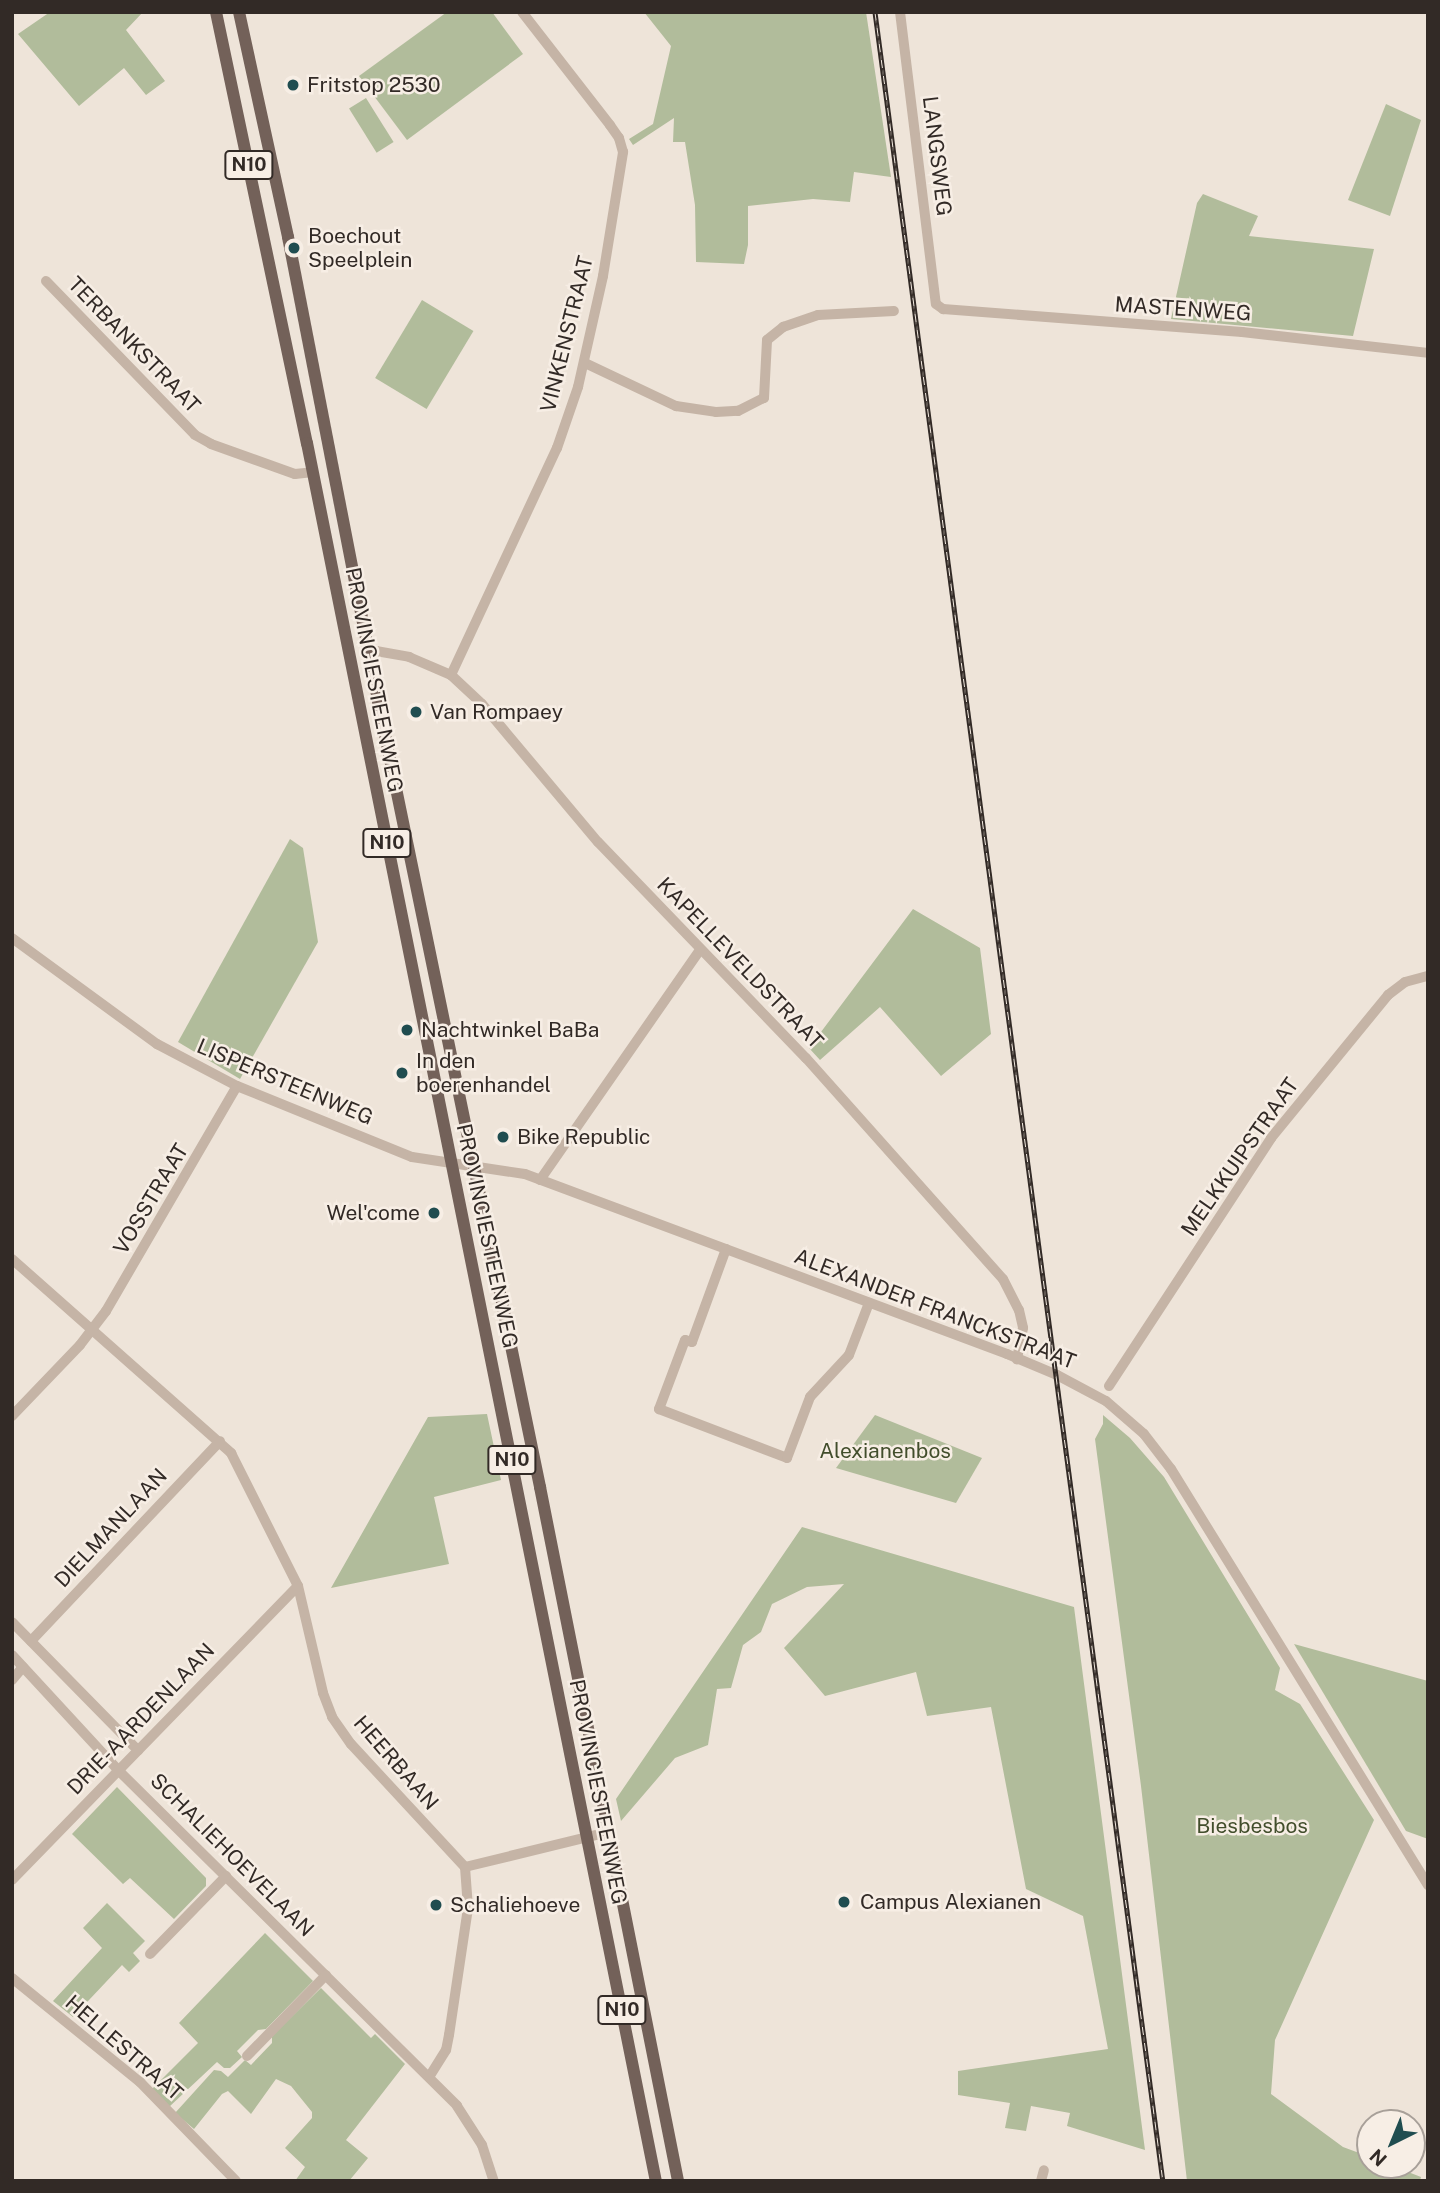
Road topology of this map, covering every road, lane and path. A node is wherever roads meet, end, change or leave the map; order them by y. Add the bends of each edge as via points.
1 (216, 12) edge
2 (239, 12) edge
3 (522, 12) edge
4 (900, 12) edge
5 (270, 271) junction
6 (295, 276) junction
7 (46, 281) dead end
8 (936, 304) joint
9 (894, 312) dead end
10 (1428, 353) edge
11 (584, 363) junction
12 (313, 472) junction
13 (342, 620) junction
14 (364, 630) junction
15 (369, 654) junction
16 (451, 675) junction
17 (12, 938) edge
18 (700, 950) junction
19 (1428, 976) edge
20 (237, 1086) junction
21 (451, 1163) junction
22 (473, 1166) junction
23 (540, 1180) junction
24 (726, 1249) junction
25 (12, 1259) edge
26 (869, 1303) junction
27 (93, 1328) junction
28 (1017, 1359) junction
29 (1109, 1386) dead end
30 (12, 1416) edge
31 (220, 1441) junction
32 (298, 1586) junction
33 (12, 1622) edge
34 (30, 1641) junction
35 (12, 1655) edge
36 (23, 1667) junction
37 (12, 1680) edge
38 (138, 1750) junction
39 (118, 1770) junction
40 (609, 1832) junction
41 (586, 1839) junction
42 (465, 1867) junction
43 (226, 1876) junction
44 (12, 1880) edge
45 (1428, 1885) edge
46 (150, 1954) dead end
47 (326, 1975) junction
48 (12, 1978) edge
49 (247, 2056) dead end
50 (429, 2077) junction
51 (236, 2181) edge
52 (494, 2181) edge
53 (656, 2181) edge
54 (678, 2181) edge

1 - 5 main road, PROVINCIESTEENWEG / N10
2 - 6 main road, PROVINCIESTEENWEG / N10
3 - 11 street, VINKENSTRAAT via 610,125 624,152
4 - 8 street, LANGSWEG
5 - 6 main road via 273,257 279,256 286,258
5 - 12 main road, PROVINCIESTEENWEG / N10
6 - 14 main road, PROVINCIESTEENWEG / N10
7 - 12 street, TERBANKSTRAAT via 195,435 295,474
8 - 10 street, MASTENWEG via 957,312 1242,332
9 - 11 street via 818,315 775,332 767,340 764,398 738,411 676,406
11 - 16 street, VINKENSTRAAT via 557,447
12 - 13 main road, PROVINCIESTEENWEG / N10
13 - 14 main road via 356,642 363,638
13 - 21 main road, PROVINCIESTEENWEG / N10
14 - 15 main road, PROVINCIESTEENWEG / N10
15 - 16 street, KAPELLEVELDSTRAAT via 376,651 409,657
15 - 22 main road, PROVINCIESTEENWEG / N10
16 - 18 street, KAPELLEVELDSTRAAT via 482,704 598,842
17 - 20 street, LISPERSTEENWEG via 157,1044
18 - 23 street
18 - 28 street, KAPELLEVELDSTRAAT via 806,1058 1003,1279 1023,1328
19 - 29 street, MELKKUIPSTRAAT via 1405,982 1380,1002 1271,1138
20 - 21 street, LISPERSTEENWEG via 412,1157
20 - 27 street, VOSSTRAAT via 167,1211
21 - 22 street, LISPERSTEENWEG
21 - 41 main road, PROVINCIESTEENWEG / N10
22 - 23 street, ALEXANDER FRANCKSTRAAT
22 - 40 main road, PROVINCIESTEENWEG / N10
23 - 24 street, ALEXANDER FRANCKSTRAAT
24 - 26 street, ALEXANDER FRANCKSTRAAT
24 - 26 street via 692,1342 685,1340 659,1409 787,1458 810,1398 849,1355
25 - 27 street, HEERBAAN
26 - 28 street, ALEXANDER FRANCKSTRAAT
27 - 30 street, VOSSTRAAT
27 - 31 street, HEERBAAN
28 - 45 street, ALEXANDER FRANCKSTRAAT via 1105,1401 1159,1452
31 - 32 street, HEERBAAN via 231,1453
31 - 34 street, DIELMANLAAN
32 - 38 street, DRIE-AARDENLAAN
32 - 42 street, HEERBAAN via 332,1717 351,1744
33 - 34 street, SCHALIEHOEVELAAN
34 - 38 street, SCHALIEHOEVELAAN
35 - 36 street, SCHALIEHOEVELAAN
36 - 37 street
36 - 39 street, SCHALIEHOEVELAAN
38 - 39 street, DRIE-AARDENLAAN
39 - 43 street, SCHALIEHOEVELAAN
39 - 44 street, DRIE-AARDENLAAN
40 - 41 street
40 - 54 main road, PROVINCIESTEENWEG / N10
41 - 42 street
41 - 53 main road, PROVINCIESTEENWEG / N10
42 - 50 street via 468,1908 447,2043
43 - 46 street
43 - 47 street, SCHALIEHOEVELAAN
47 - 49 street
47 - 50 street, SCHALIEHOEVELAAN
48 - 51 street, HELLESTRAAT via 140,2082
50 - 52 street via 471,2126

